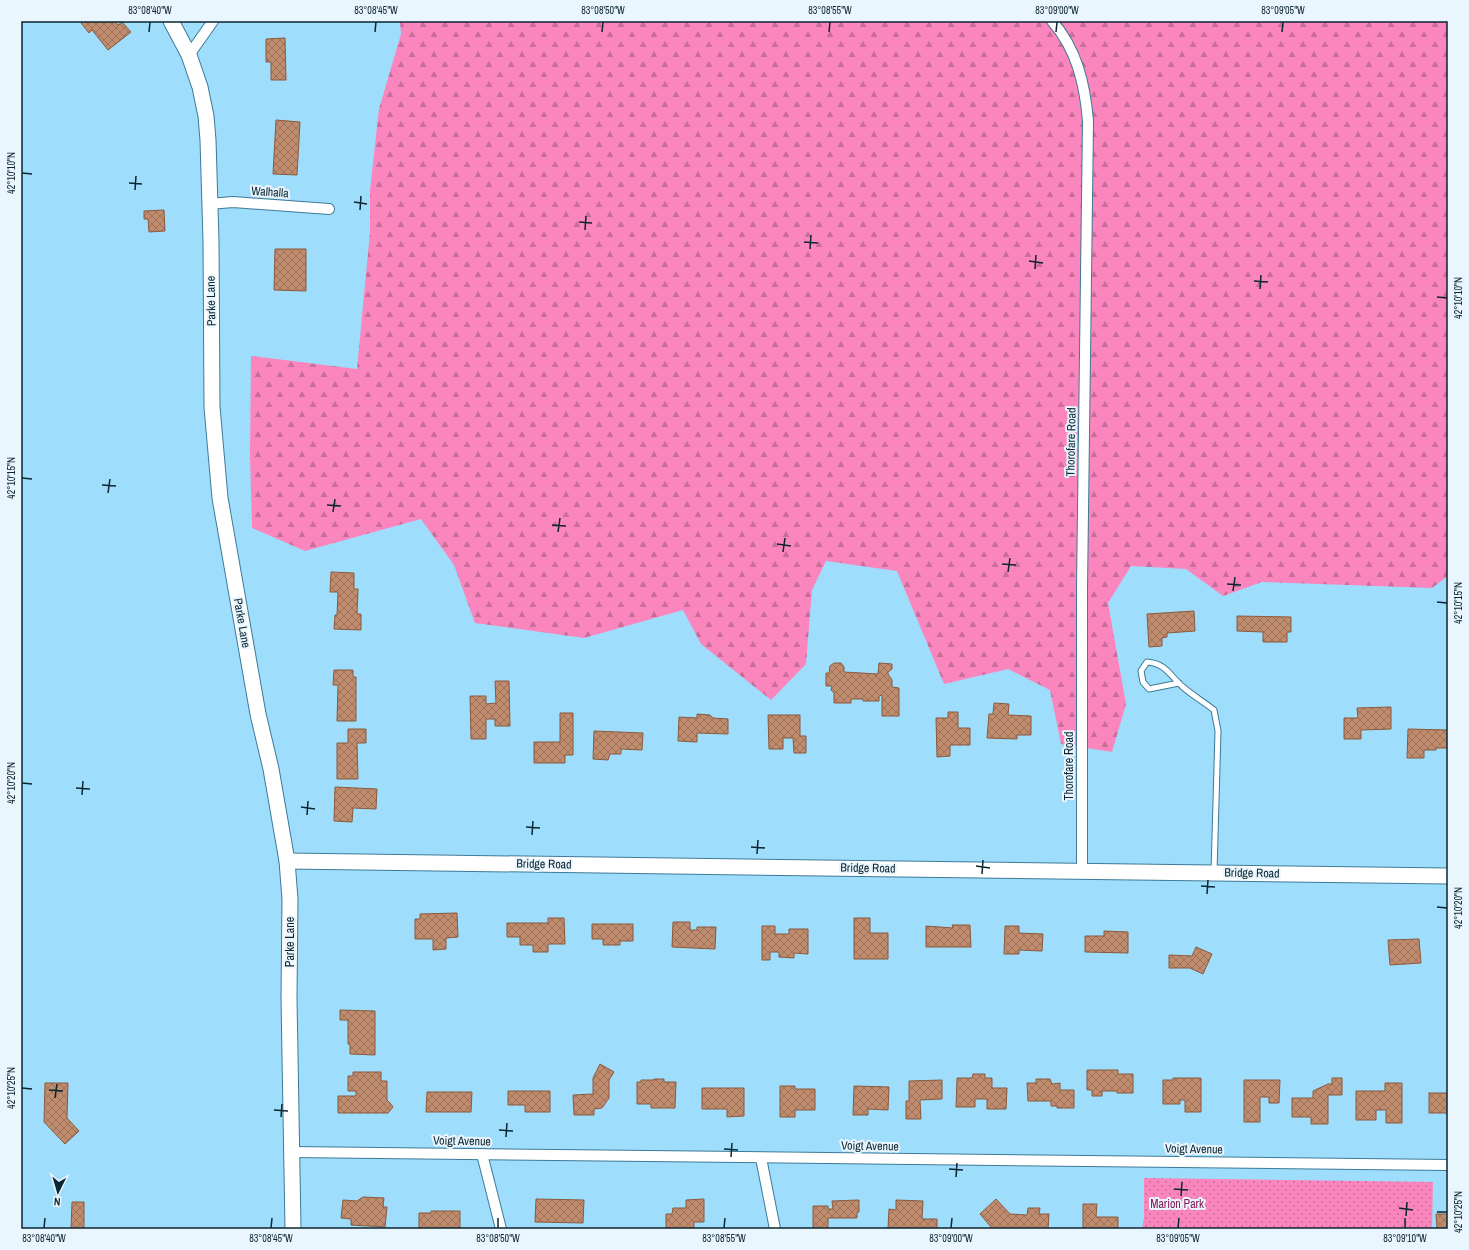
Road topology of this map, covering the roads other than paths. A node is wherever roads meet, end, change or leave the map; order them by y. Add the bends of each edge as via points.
1 (171, 21) edge
2 (212, 21) edge
3 (1052, 21) edge
4 (189, 55) junction
5 (209, 204) junction
6 (329, 209) dead end
7 (1179, 683) junction
8 (287, 861) junction
9 (1082, 871) junction
10 (1214, 873) junction
11 (1448, 876) edge
12 (291, 1152) junction
13 (482, 1154) junction
14 (761, 1158) junction
15 (1448, 1165) edge
16 (293, 1229) edge
17 (501, 1229) edge
18 (775, 1229) edge

1 - 4 main road, Parke Lane
2 - 4 street
3 - 9 street, Thorofare Road via 1066,42 1077,66 1086,94 1088,121 1082,589
4 - 5 main road, Parke Lane via 200,87 206,116
5 - 6 street, Walhalla via 233,202
5 - 8 main road, Parke Lane via 212,407 220,498
7 - 7 lane via 1158,663 1147,662 1141,671 1143,682 1149,689
7 - 10 lane via 1214,710 1218,731
8 - 9 main road, Bridge Road
8 - 12 main road, Parke Lane via 290,899
9 - 10 main road, Bridge Road
10 - 11 main road, Bridge Road
12 - 13 street, Voigt Avenue
12 - 16 main road, Parke Lane
13 - 14 street, Voigt Avenue
13 - 17 street
14 - 15 street, Voigt Avenue
14 - 18 street

